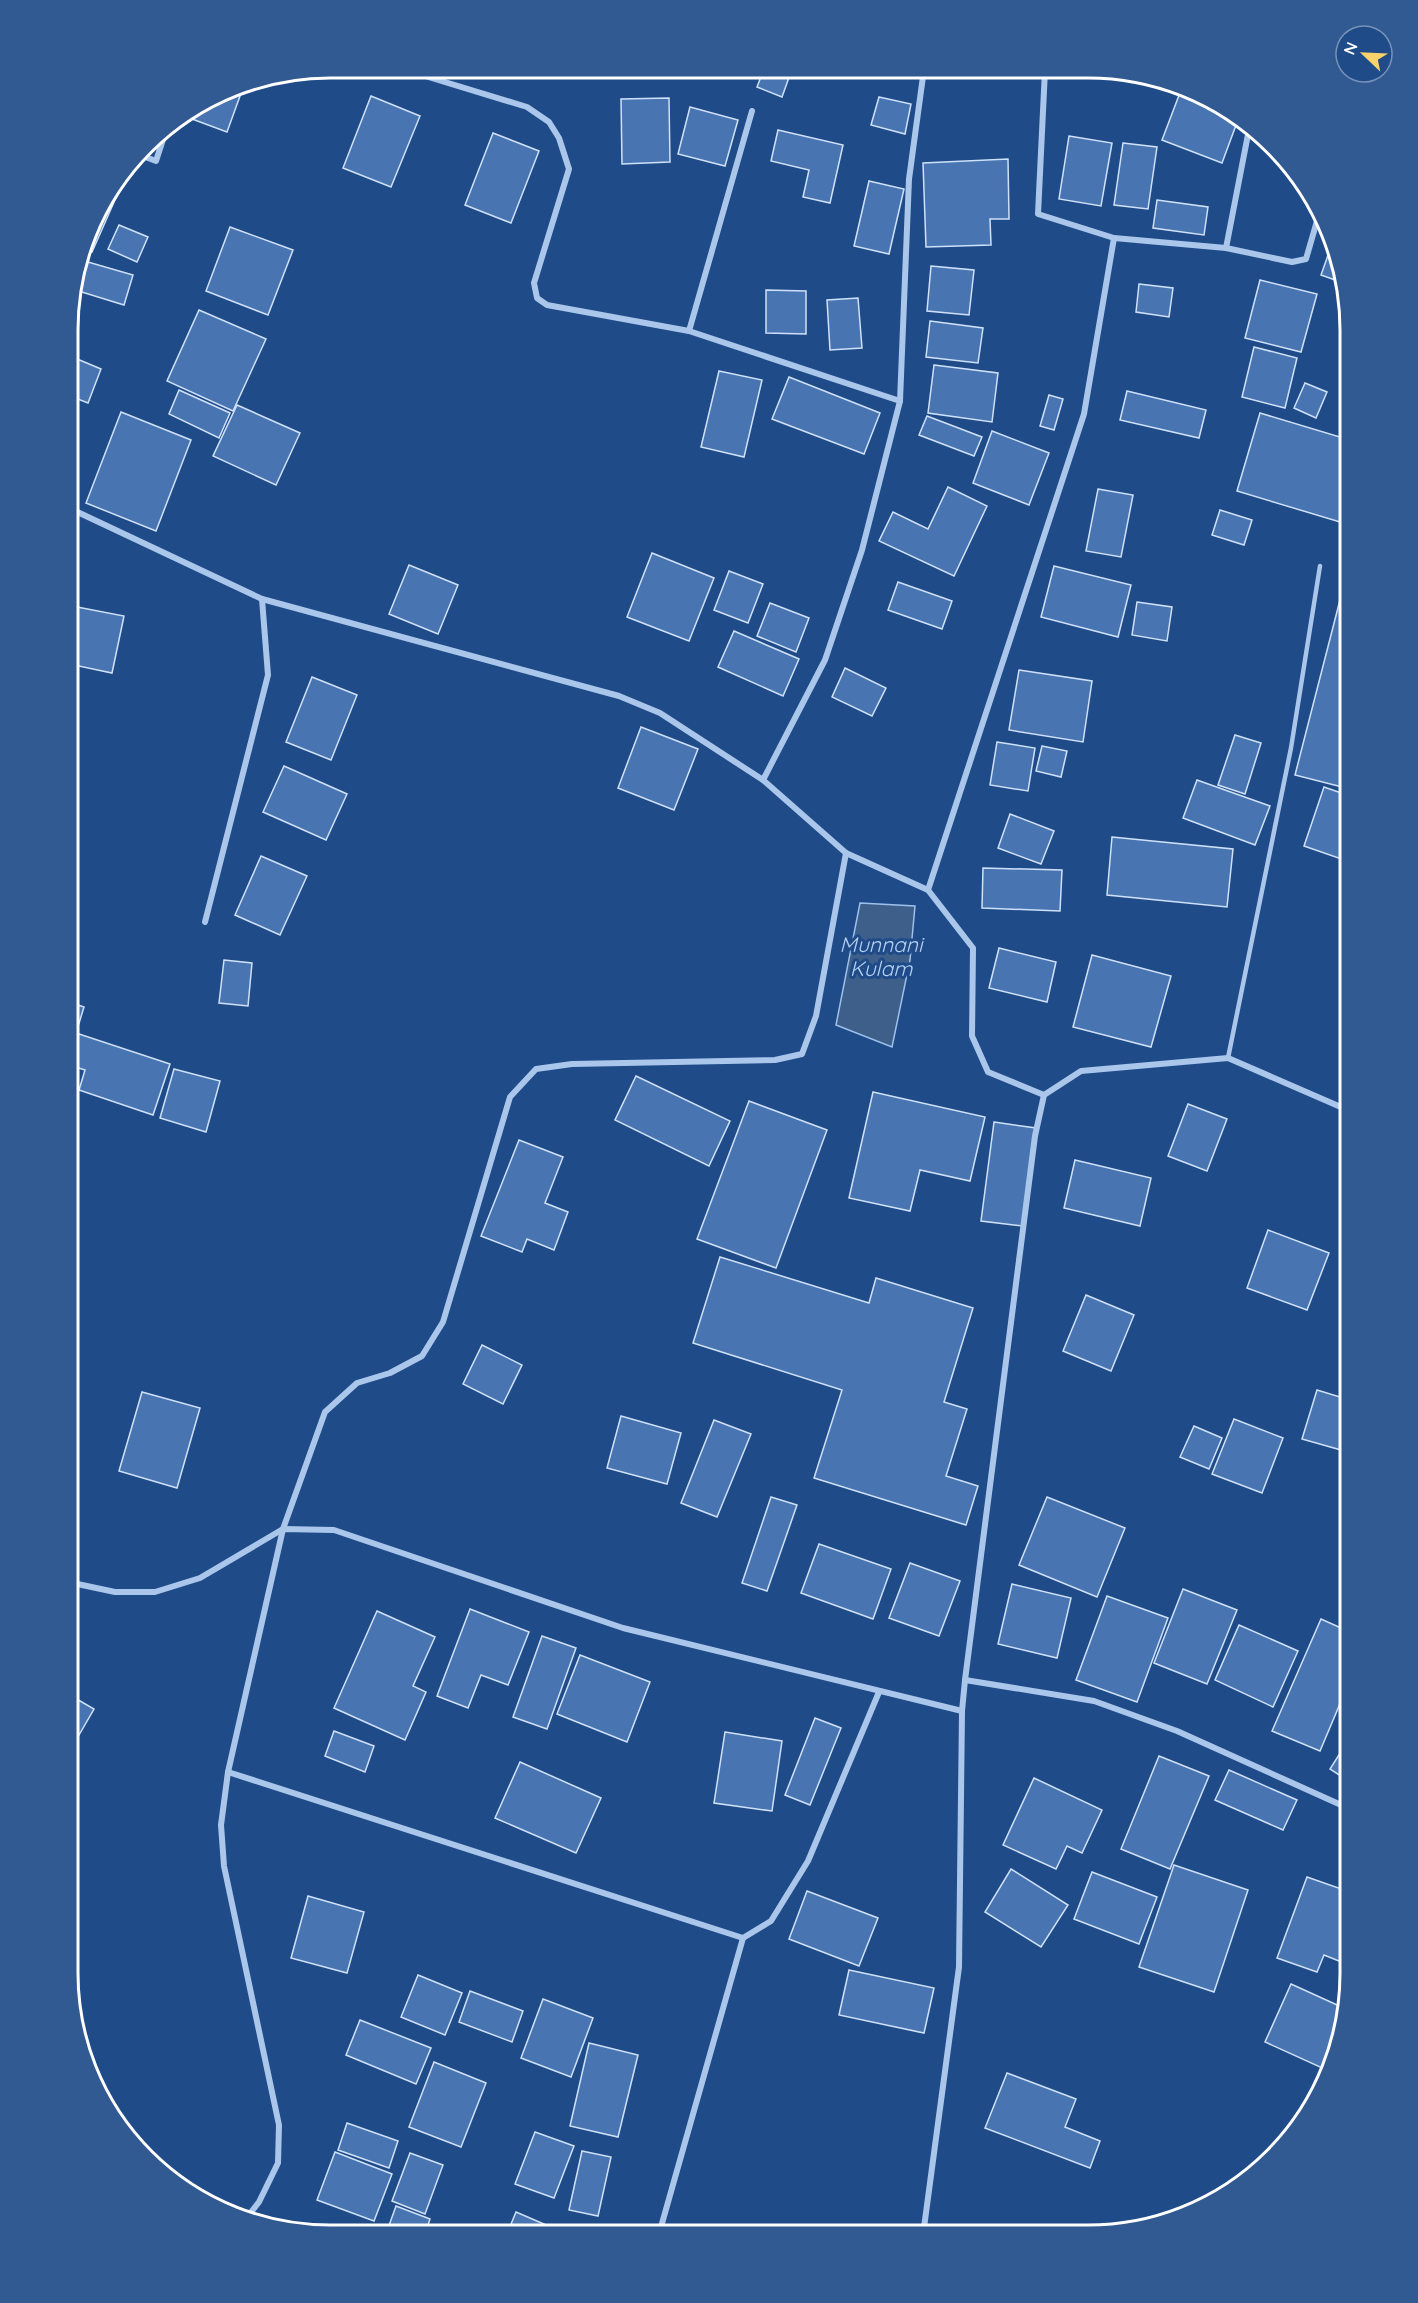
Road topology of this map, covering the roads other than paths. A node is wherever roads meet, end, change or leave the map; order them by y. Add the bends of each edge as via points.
1 (432, 78) edge
2 (923, 78) edge
3 (1045, 78) edge
4 (752, 111) dead end
5 (1248, 136) edge
6 (161, 144) edge
7 (147, 158) edge
8 (1316, 224) edge
9 (1114, 238) junction
10 (1226, 248) junction
11 (689, 332) junction
12 (900, 401) junction
13 (78, 512) edge
14 (1320, 566) dead end
15 (262, 599) junction
16 (763, 780) junction
17 (846, 854) junction
18 (928, 890) junction
19 (205, 922) dead end
20 (1228, 1058) junction
21 (1044, 1095) junction
22 (1340, 1107) edge
23 (284, 1529) junction
24 (78, 1584) edge
25 (965, 1680) junction
26 (879, 1692) junction
27 (962, 1711) junction
28 (228, 1772) junction
29 (1340, 1804) edge
30 (743, 1938) junction
31 (251, 2212) edge
32 (662, 2225) edge
33 (924, 2225) edge

1 - 11 street via 527,107 549,122 559,138 569,169 534,283 537,298 547,305
2 - 12 street via 909,180
3 - 9 street via 1038,214
4 - 11 street
5 - 10 street
6 - 7 street via 156,161
8 - 10 street via 1306,259 1292,262
9 - 10 street
9 - 18 street via 1084,414
11 - 12 street
12 - 16 street via 862,550 825,660
13 - 15 street
14 - 20 lane via 1291,748
15 - 16 street via 620,696 660,713
15 - 19 street via 268,675
16 - 17 street
17 - 18 street
17 - 23 street via 816,1016 802,1054 775,1060 572,1064 536,1069 510,1098 443,1322 422,1356 390,1374 357,1383 325,1412
18 - 21 street via 973,948 972,1036 988,1072
20 - 21 street via 1081,1071
20 - 22 street
21 - 25 street via 1035,1136
23 - 24 street via 200,1578 155,1593 115,1592
23 - 26 street via 334,1530 623,1628
23 - 28 street
25 - 27 street
25 - 29 street via 1094,1701 1177,1731
26 - 27 street
26 - 30 street via 808,1861 771,1922
27 - 33 street via 959,1966
28 - 30 street
28 - 31 street via 221,1825 224,1866 279,2125 278,2163
30 - 32 street

